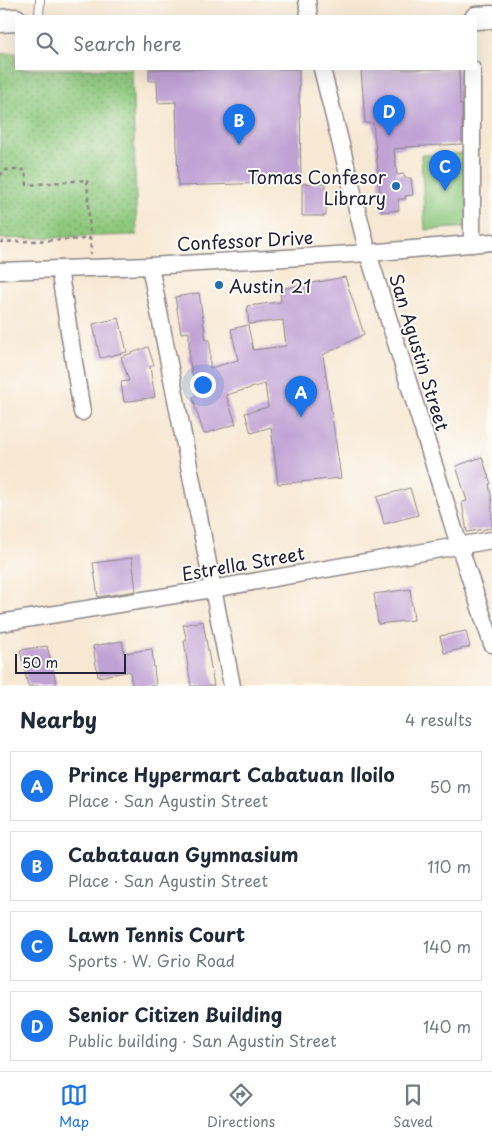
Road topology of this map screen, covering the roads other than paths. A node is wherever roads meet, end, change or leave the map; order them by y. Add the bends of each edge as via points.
1 (40, 0) edge
2 (306, 0) edge
3 (39, 15) edge
4 (309, 15) edge
5 (492, 17) edge
6 (477, 18) edge
7 (15, 20) edge
8 (0, 21) edge
9 (322, 70) edge
10 (472, 70) edge
11 (492, 242) edge
12 (472, 244) junction
13 (368, 253) junction
14 (150, 266) junction
15 (58, 269) junction
16 (0, 271) edge
17 (82, 412) dead end
18 (492, 540) edge
19 (459, 545) junction
20 (212, 589) junction
21 (0, 623) edge
22 (492, 644) edge
23 (232, 686) edge

1 - 3 lane
2 - 4 street
5 - 6 main road
7 - 8 main road
9 - 13 street, San Agustin Street
10 - 12 street
11 - 12 street, Confessor Drive
12 - 13 street, Confessor Drive
13 - 14 street, Confessor Drive
13 - 19 street, San Agustin Street
14 - 15 street, Confessor Drive
14 - 20 street
15 - 16 street, Confessor Drive
15 - 17 street
18 - 19 street, Estrella Street
19 - 20 street, Estrella Street
19 - 22 street, San Agustin Street
20 - 21 street, Estrella Street
20 - 23 street

